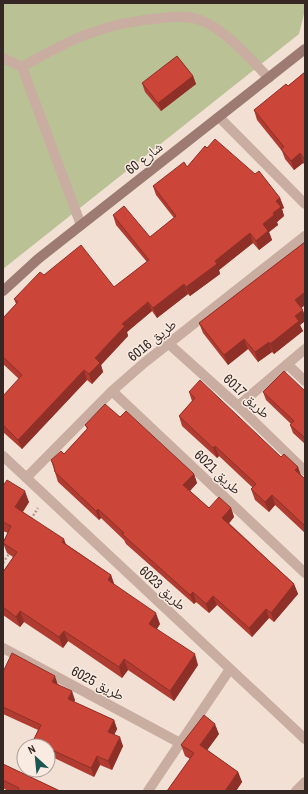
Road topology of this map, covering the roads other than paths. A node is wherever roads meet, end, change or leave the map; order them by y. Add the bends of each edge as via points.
1 (305, 49) edge
2 (3, 58) edge
3 (22, 67) junction
4 (269, 78) junction
5 (219, 117) junction
6 (305, 204) edge
7 (81, 225) junction
8 (305, 236) edge
9 (3, 291) edge
10 (169, 344) junction
11 (305, 349) edge
12 (287, 364) junction
13 (305, 381) edge
14 (112, 391) junction
15 (238, 406) junction
16 (3, 456) edge
17 (305, 471) edge
18 (26, 478) junction
19 (305, 574) edge
20 (3, 648) edge
21 (230, 669) junction
22 (305, 739) edge
23 (180, 743) junction
24 (305, 782) edge
25 (148, 791) edge
26 (296, 791) edge

1 - 4 street, شارع 60
2 - 3 street
3 - 4 street via 61,44 90,32 120,24 174,17 200,19 224,35
3 - 7 street
4 - 5 street, شارع 60
5 - 6 street
5 - 7 street, شارع 60
7 - 9 street, شارع 60 via 24,270
8 - 10 street, طريق 6016
10 - 14 street, طريق 6016
10 - 15 street, طريق 6017
11 - 12 street
12 - 13 street
12 - 15 street
14 - 18 street, طريق 6016
14 - 19 street, طريق 6021
15 - 17 street, طريق 6017
16 - 18 street, طريق 6023
18 - 21 street, طريق 6023
20 - 23 street, طريق 6025
21 - 22 street, طريق 6023
21 - 23 street
23 - 25 street
24 - 26 street

